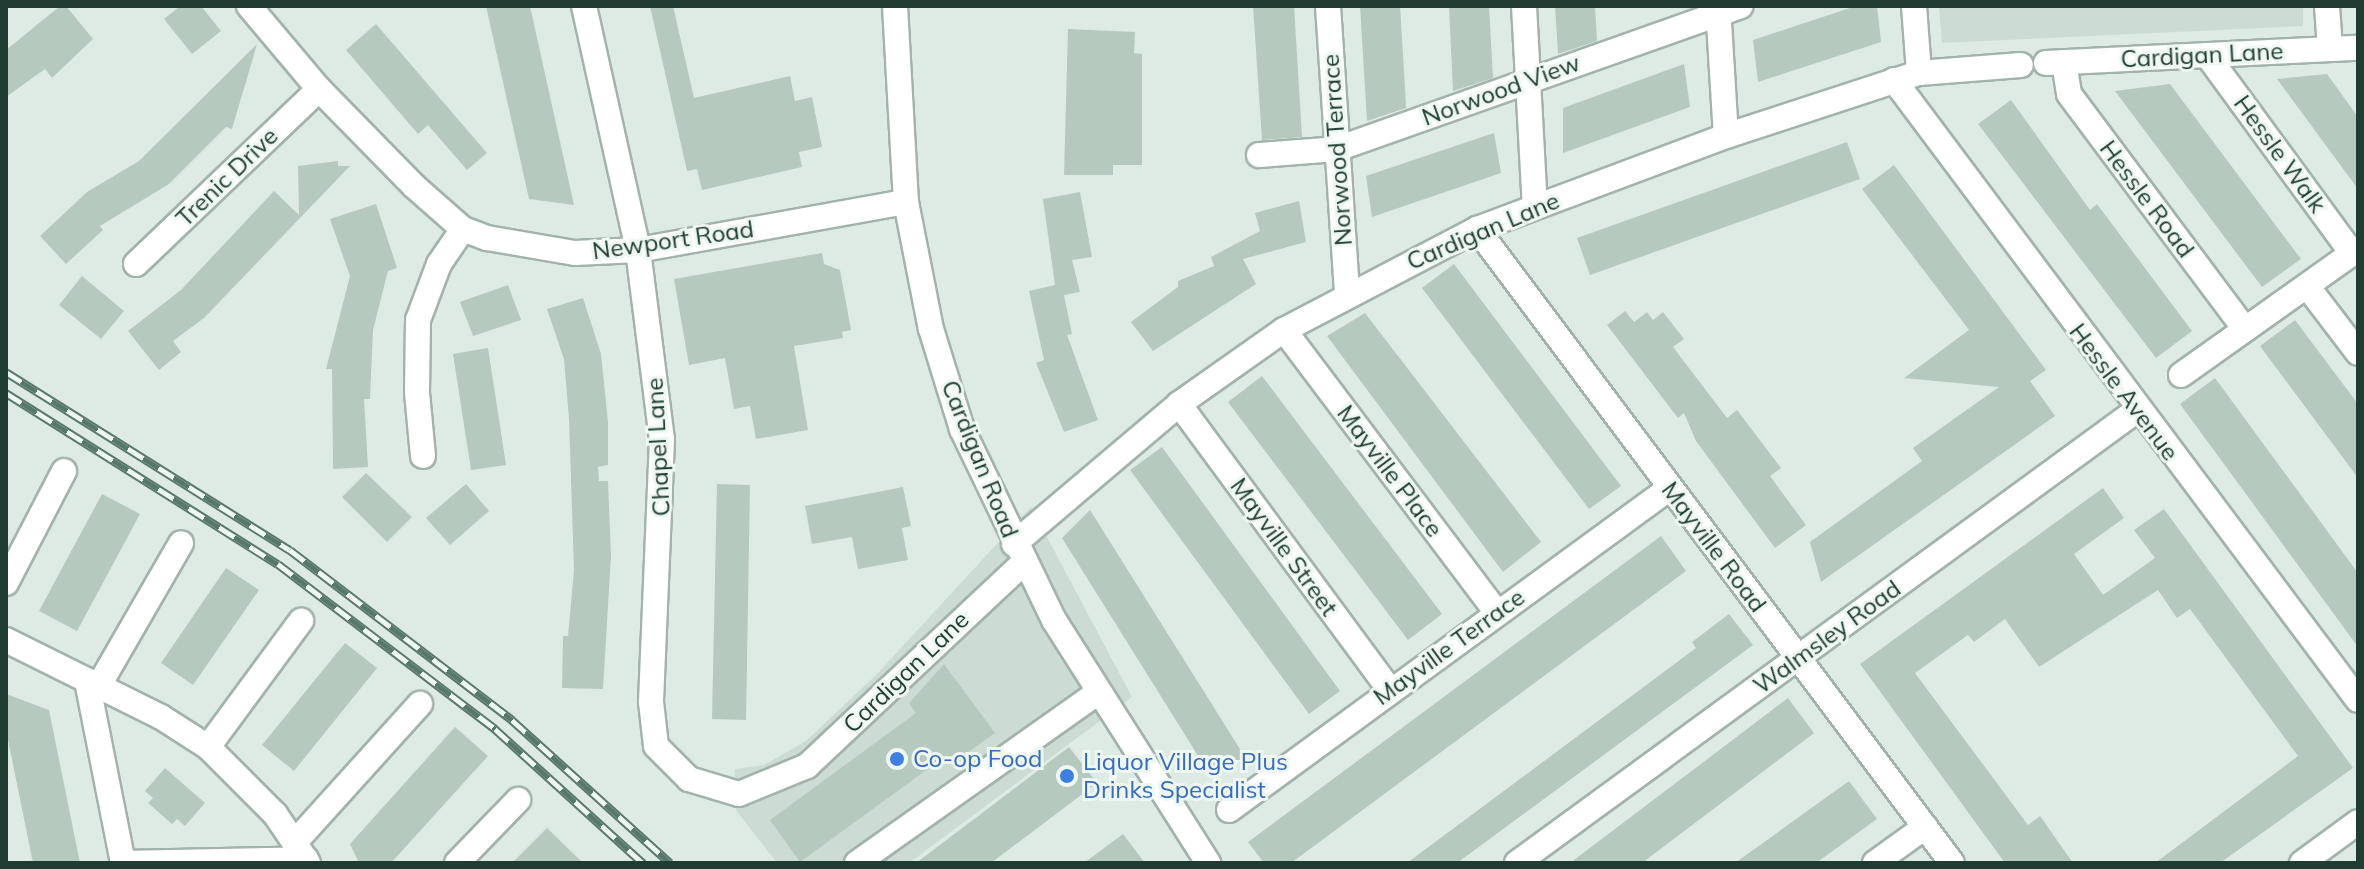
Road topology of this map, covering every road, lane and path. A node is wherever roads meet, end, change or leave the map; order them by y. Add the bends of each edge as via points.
1 (249, 6) edge
2 (584, 6) edge
3 (895, 6) edge
4 (1328, 6) edge
5 (1524, 6) edge
6 (1914, 6) edge
7 (2327, 6) edge
8 (1725, 8) edge
9 (2358, 48) edge
10 (2330, 49) junction
11 (2207, 55) junction
12 (2055, 62) joint
13 (2021, 65) dead end
14 (1919, 73) junction
15 (1894, 80) junction
16 (1528, 81) junction
17 (319, 89) junction
18 (1726, 136) junction
19 (1337, 149) junction
20 (1259, 155) dead end
21 (906, 202) junction
22 (1535, 206) junction
23 (463, 229) junction
24 (1477, 229) junction
25 (638, 250) junction
26 (2355, 251) edge
27 (136, 264) dead end
28 (2307, 286) junction
29 (1347, 294) junction
30 (2245, 329) junction
31 (1284, 330) junction
32 (2358, 353) edge
33 (2181, 375) dead end
34 (1179, 404) junction
35 (2137, 410) junction
36 (423, 456) dead end
37 (64, 471) dead end
38 (1670, 488) junction
39 (181, 543) dead end
40 (1019, 553) junction
41 (6, 583) edge
42 (1497, 613) junction
43 (301, 621) dead end
44 (6, 640) edge
45 (1798, 658) junction
46 (92, 684) junction
47 (1390, 690) junction
48 (1096, 694) junction
49 (2358, 700) edge
50 (420, 704) dead end
51 (208, 747) junction
52 (786, 776) joint
53 (518, 800) dead end
54 (1229, 810) dead end
55 (2358, 822) edge
56 (1925, 827) junction
57 (303, 854) edge
58 (2304, 862) edge
59 (122, 863) edge
60 (457, 863) edge
61 (857, 863) edge
62 (1208, 863) edge
63 (1517, 863) edge
64 (1875, 863) edge
65 (1952, 863) edge

1 - 17 street, Newport Road
2 - 25 street, Chapel Lane
3 - 21 street, Cardigan Road
4 - 19 street, Norwood Terrace
5 - 16 street
6 - 14 street
7 - 10 street
8 - 16 street, Norwood View
8 - 18 street
9 - 10 street, Cardigan Lane
10 - 11 street, Cardigan Lane
11 - 12 street, Cardigan Lane
11 - 26 street, Hessle Walk
12 - 30 street, Hessle Road via 2069,94
13 - 14 street, Cardigan Lane
14 - 15 street, Cardigan Lane
15 - 18 street, Cardigan Lane
15 - 35 street, Hessle Avenue
16 - 19 street, Norwood View
16 - 22 street
17 - 23 street, Newport Road
17 - 27 street, Trenic Drive
18 - 22 street, Cardigan Lane
19 - 20 street, Norwood View
19 - 29 street, Norwood Terrace
21 - 25 street, Newport Road
21 - 40 street, Cardigan Road via 931,329 962,429
22 - 24 street, Cardigan Lane
23 - 25 street, Newport Road via 575,253
23 - 36 street via 439,264 418,320
24 - 29 street, Cardigan Lane
24 - 38 street, Mayville Road
25 - 52 street, Chapel Lane via 662,439 652,691 656,746 689,779 720,791 739,794
26 - 28 street
28 - 30 street
28 - 32 street
29 - 31 street, Cardigan Lane
30 - 33 street
31 - 34 street, Cardigan Lane
31 - 42 street, Mayville Place
34 - 40 street, Cardigan Lane
34 - 47 street, Mayville Street
35 - 45 street, Walmsley Road
35 - 49 street, Hessle Avenue
37 - 41 street
38 - 42 street, Mayville Terrace
38 - 45 street, Mayville Road
39 - 46 street
40 - 48 street, Cardigan Road
40 - 52 street, Cardigan Lane via 864,715 807,766
42 - 47 street, Mayville Terrace
43 - 51 street
44 - 46 street
45 - 56 street, Mayville Road
45 - 63 street, Walmsley Road
46 - 51 street
46 - 59 street
47 - 54 street, Mayville Terrace
48 - 61 street
48 - 62 street, Cardigan Road
50 - 57 street
51 - 57 street
53 - 60 street
55 - 58 street
56 - 64 street
56 - 65 street, Mayville Road
57 - 59 street

